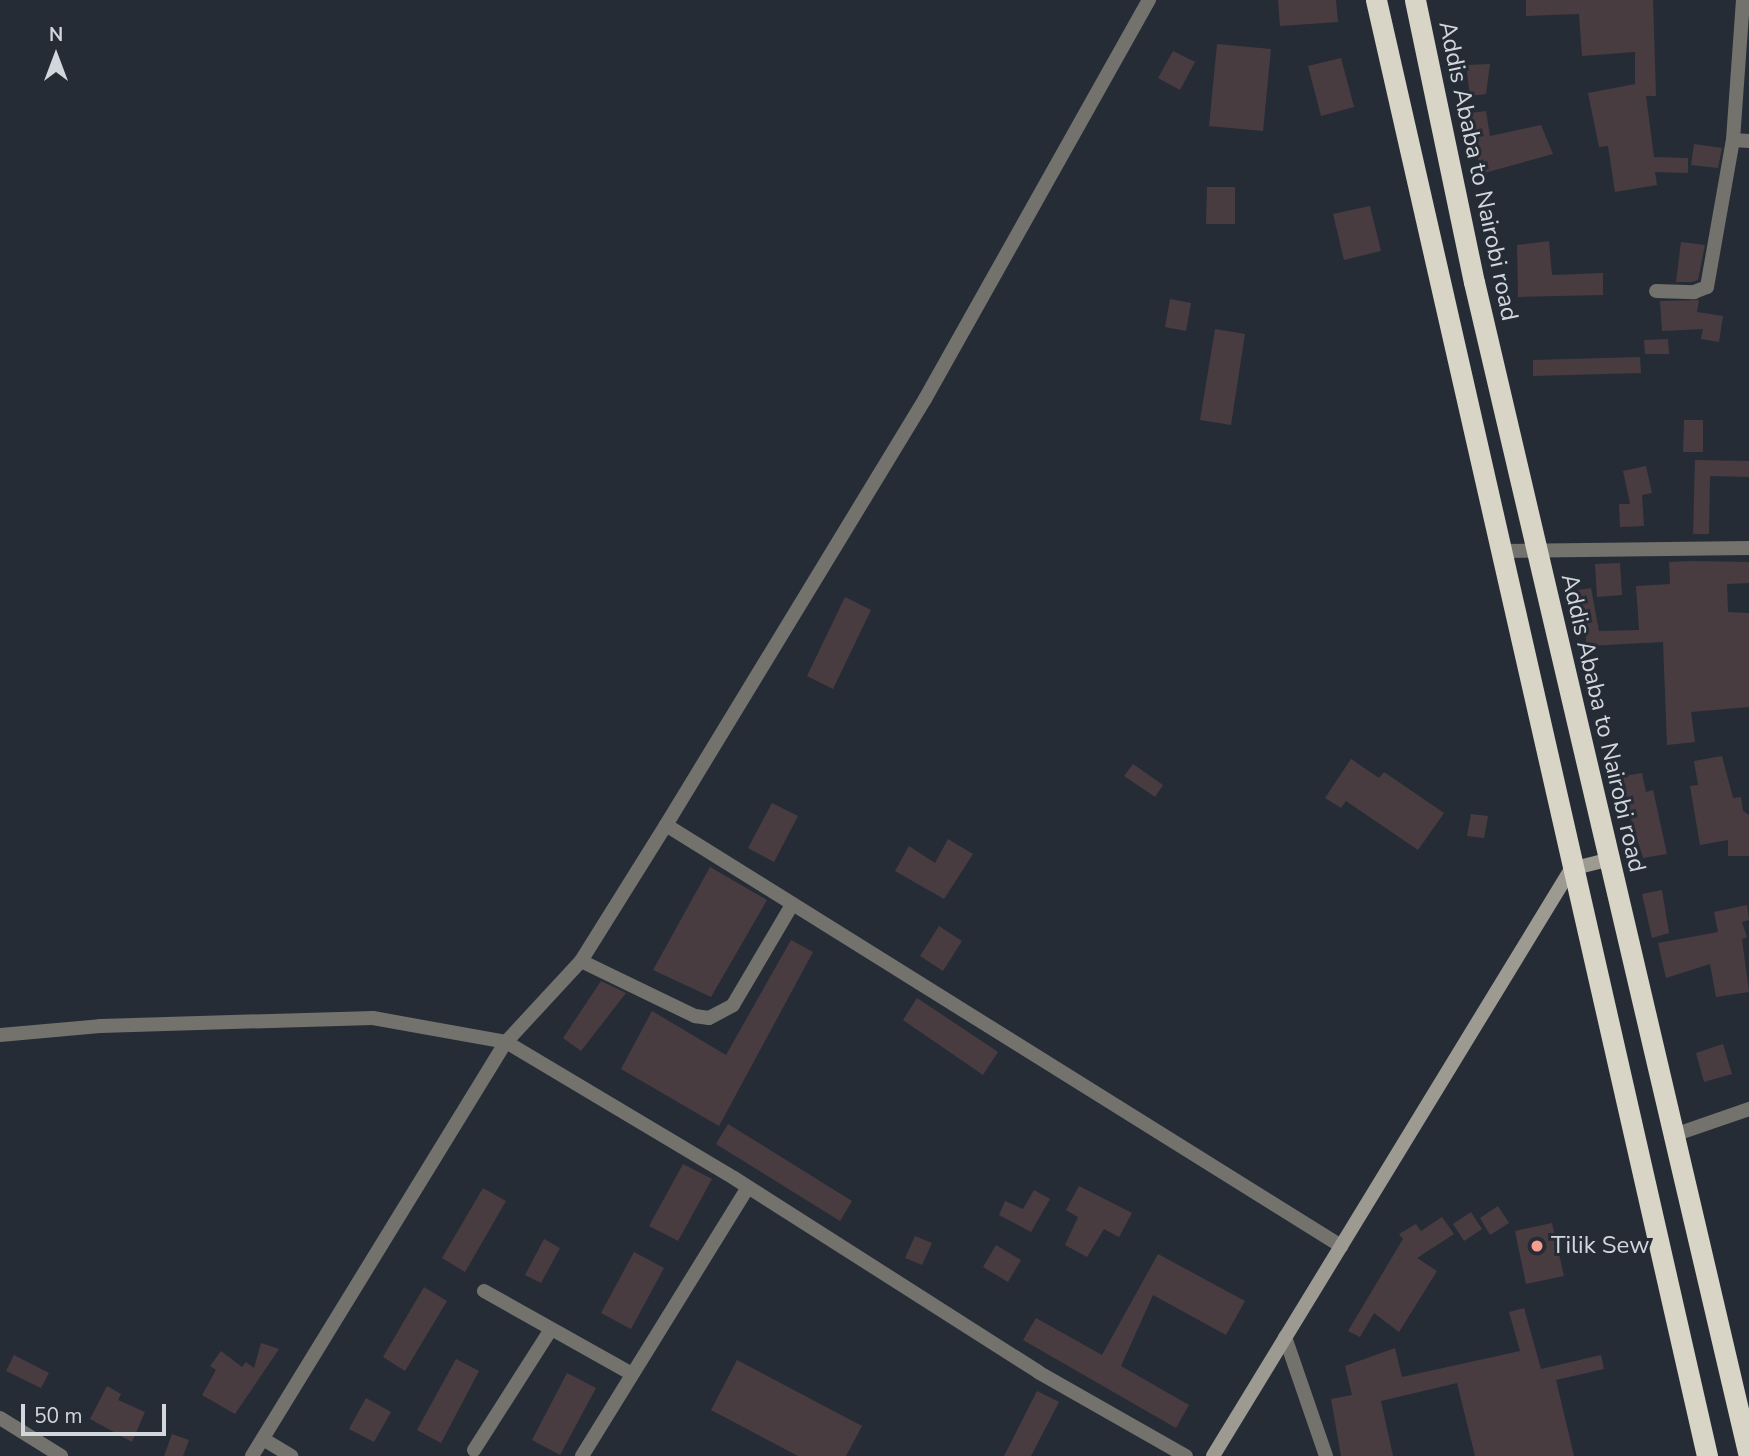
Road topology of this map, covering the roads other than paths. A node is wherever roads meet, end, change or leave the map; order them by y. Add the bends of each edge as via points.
1 (1149, 0) edge
2 (1377, 0) edge
3 (1415, 0) edge
4 (1743, 0) edge
5 (1733, 140) junction
6 (1749, 141) edge
7 (1656, 291) dead end
8 (1535, 548) junction
9 (1749, 548) edge
10 (1500, 551) junction
11 (666, 825) junction
12 (1608, 860) junction
13 (1571, 869) junction
14 (792, 905) junction
15 (581, 961) junction
16 (0, 1035) edge
17 (506, 1042) junction
18 (1749, 1109) edge
19 (1671, 1136) junction
20 (748, 1187) junction
21 (1341, 1246) junction
22 (484, 1291) dead end
23 (551, 1329) junction
24 (1285, 1337) junction
25 (632, 1374) junction
26 (0, 1418) edge
27 (263, 1439) junction
28 (474, 1450) dead end
29 (61, 1456) edge
30 (253, 1456) edge
31 (291, 1456) edge
32 (582, 1456) edge
33 (1186, 1456) edge
34 (1213, 1456) edge
35 (1326, 1456) edge
36 (1707, 1456) edge
37 (1749, 1456) edge

1 - 11 street via 925,399
2 - 10 highway
3 - 8 highway, Addis Ababa to Nairobi road
4 - 5 street
5 - 6 street
5 - 7 street via 1707,286 1694,292
8 - 9 street
8 - 10 street
8 - 12 highway, Addis Ababa to Nairobi road
10 - 13 highway
11 - 14 street
11 - 15 street
12 - 13 main road
12 - 19 highway, Addis Ababa to Nairobi road
13 - 21 main road
13 - 36 highway
14 - 15 street via 733,1005 709,1018 695,1016
14 - 21 street
15 - 17 street
16 - 17 street via 100,1026 373,1018
17 - 20 street
17 - 27 street
18 - 19 street
19 - 37 highway, Addis Ababa to Nairobi road
20 - 25 street
20 - 33 street via 1005,1351
21 - 24 main road
22 - 23 street
23 - 25 street
23 - 28 street
24 - 34 main road
24 - 35 street
25 - 32 street
26 - 29 street
27 - 30 street
27 - 31 street

